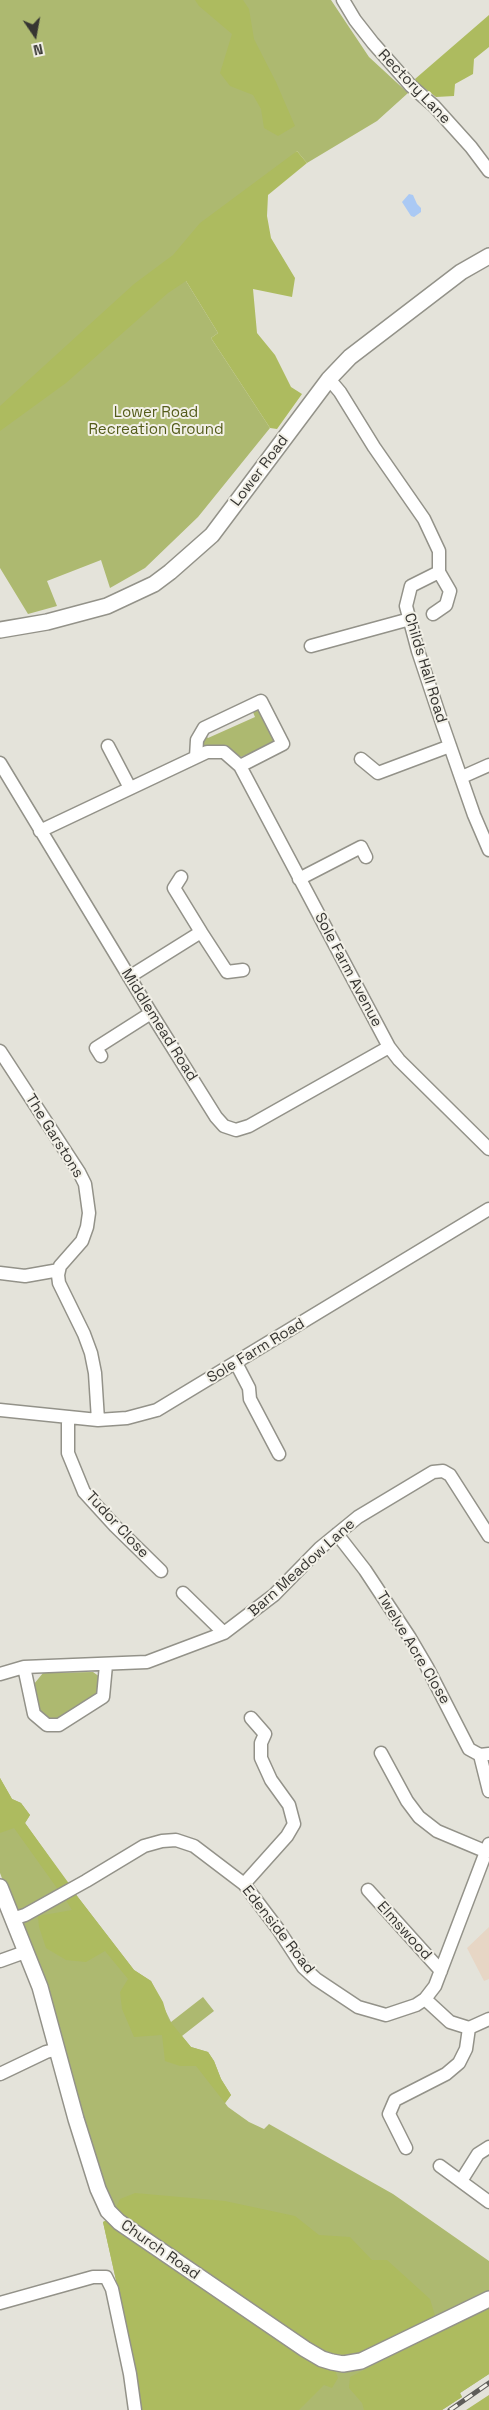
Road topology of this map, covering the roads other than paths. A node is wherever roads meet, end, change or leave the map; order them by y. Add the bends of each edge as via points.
1 (343, 0) edge
2 (489, 171) edge
3 (489, 256) edge
4 (328, 379) junction
5 (440, 572) junction
6 (433, 614) dead end
7 (410, 619) junction
8 (0, 630) edge
9 (311, 646) dead end
10 (108, 746) dead end
11 (450, 746) junction
12 (196, 757) junction
13 (361, 759) dead end
14 (0, 763) edge
15 (489, 765) edge
16 (240, 766) junction
17 (462, 777) junction
18 (4, 778) edge
19 (130, 788) junction
20 (40, 831) junction
21 (489, 850) edge
22 (366, 857) dead end
23 (181, 877) dead end
24 (299, 879) junction
25 (201, 932) junction
26 (242, 970) dead end
27 (129, 977) junction
28 (151, 1013) junction
29 (389, 1047) junction
30 (0, 1051) edge
31 (101, 1056) dead end
32 (489, 1149) edge
33 (489, 1209) edge
34 (59, 1270) junction
35 (0, 1273) edge
36 (236, 1364) junction
37 (0, 1410) edge
38 (68, 1417) junction
39 (98, 1420) junction
40 (279, 1454) dead end
41 (337, 1534) junction
42 (489, 1536) edge
43 (161, 1571) dead end
44 (183, 1593) dead end
45 (224, 1633) junction
46 (106, 1665) junction
47 (24, 1667) junction
48 (0, 1674) edge
49 (251, 1718) dead end
50 (381, 1753) dead end
51 (484, 1754) edge
52 (489, 1791) edge
53 (488, 1848) edge
54 (244, 1884) junction
55 (0, 1886) edge
56 (368, 1890) dead end
57 (12, 1919) junction
58 (25, 1952) junction
59 (0, 1961) edge
60 (441, 1971) junction
61 (425, 1999) junction
62 (489, 2019) edge
63 (469, 2028) junction
64 (58, 2049) junction
65 (0, 2074) edge
66 (489, 2147) edge
67 (406, 2148) dead end
68 (440, 2166) dead end
69 (461, 2181) junction
70 (489, 2202) edge
71 (489, 2299) edge
72 (0, 2303) edge
73 (135, 2410) edge

1 - 2 street, Rectory Lane via 373,43 453,126
3 - 4 street, Lower Road via 453,278 350,358
4 - 5 street via 340,392 424,519 439,551
4 - 8 street, Lower Road via 212,535 170,572 154,584 107,606
5 - 6 street via 450,592 446,605
5 - 7 street, Childs Hall Road via 411,586 406,606
7 - 9 street
7 - 11 street, Childs Hall Road
10 - 19 street
11 - 13 street via 378,772
11 - 17 street, Childs Hall Road
12 - 16 street, Sole Farm Avenue via 207,752 224,752
12 - 16 street via 197,740 204,728 261,701 283,744
12 - 19 street, Sole Farm Avenue
14 - 18 street, Middlemead Road
15 - 17 street
16 - 24 street, Sole Farm Avenue
17 - 21 street, Childs Hall Road
18 - 20 street, Middlemead Road
19 - 20 street, Sole Farm Avenue
20 - 27 street, Middlemead Road
22 - 24 street via 361,847
23 - 25 street via 174,888
24 - 29 street, Sole Farm Avenue
25 - 26 street via 227,972
25 - 27 street
27 - 28 street, Middlemead Road
28 - 29 street, Middlemead Road via 216,1117 224,1126 236,1130 249,1126
28 - 31 street via 96,1048
29 - 32 street, Sole Farm Avenue
30 - 34 street, The Garstons via 85,1184 89,1213 87,1227 82,1241
33 - 36 street, Sole Farm Road
34 - 35 street via 25,1276
34 - 39 street via 59,1283 90,1353 95,1373
36 - 39 street, Sole Farm Road via 156,1410 127,1418
36 - 40 street
37 - 38 street, Sole Farm Road
38 - 39 street, Sole Farm Road
38 - 43 street, Tudor Close via 68,1453 84,1492
41 - 42 street, Barn Meadow Lane via 380,1502 424,1476 443,1471 450,1475
41 - 45 street, Barn Meadow Lane via 274,1595
41 - 51 street, Twelve Acre Close via 410,1638 469,1749
44 - 45 street
45 - 46 street, Barn Meadow Lane via 147,1662
46 - 47 street, Barn Meadow Lane
46 - 47 street via 102,1697 59,1725 47,1725 34,1714
47 - 48 street, Barn Meadow Lane
49 - 54 street via 265,1734 261,1758 288,1805 294,1824
50 - 53 street via 412,1810 423,1821 437,1831
51 - 52 street
53 - 60 street, Edenside Road
54 - 57 street, Edenside Road via 194,1846 176,1840 162,1841 134,1851 86,1881
54 - 61 street, Edenside Road via 303,1967 349,2002 367,2011 386,2015 406,2010
55 - 57 street, Church Road
56 - 60 street, Elmswood
57 - 58 street, Church Road
58 - 59 street
58 - 64 street, Church Road via 40,1987
60 - 61 street, Edenside Road
61 - 63 street via 450,2022
62 - 63 street
63 - 67 street via 466,2049 459,2063 446,2074 395,2100 389,2114
64 - 65 street
64 - 71 street, Church Road via 87,2156 108,2211 138,2236 322,2359 343,2364 361,2361
66 - 69 street via 478,2154
68 - 69 street
69 - 70 street
72 - 73 street via 93,2277 106,2277 112,2289

